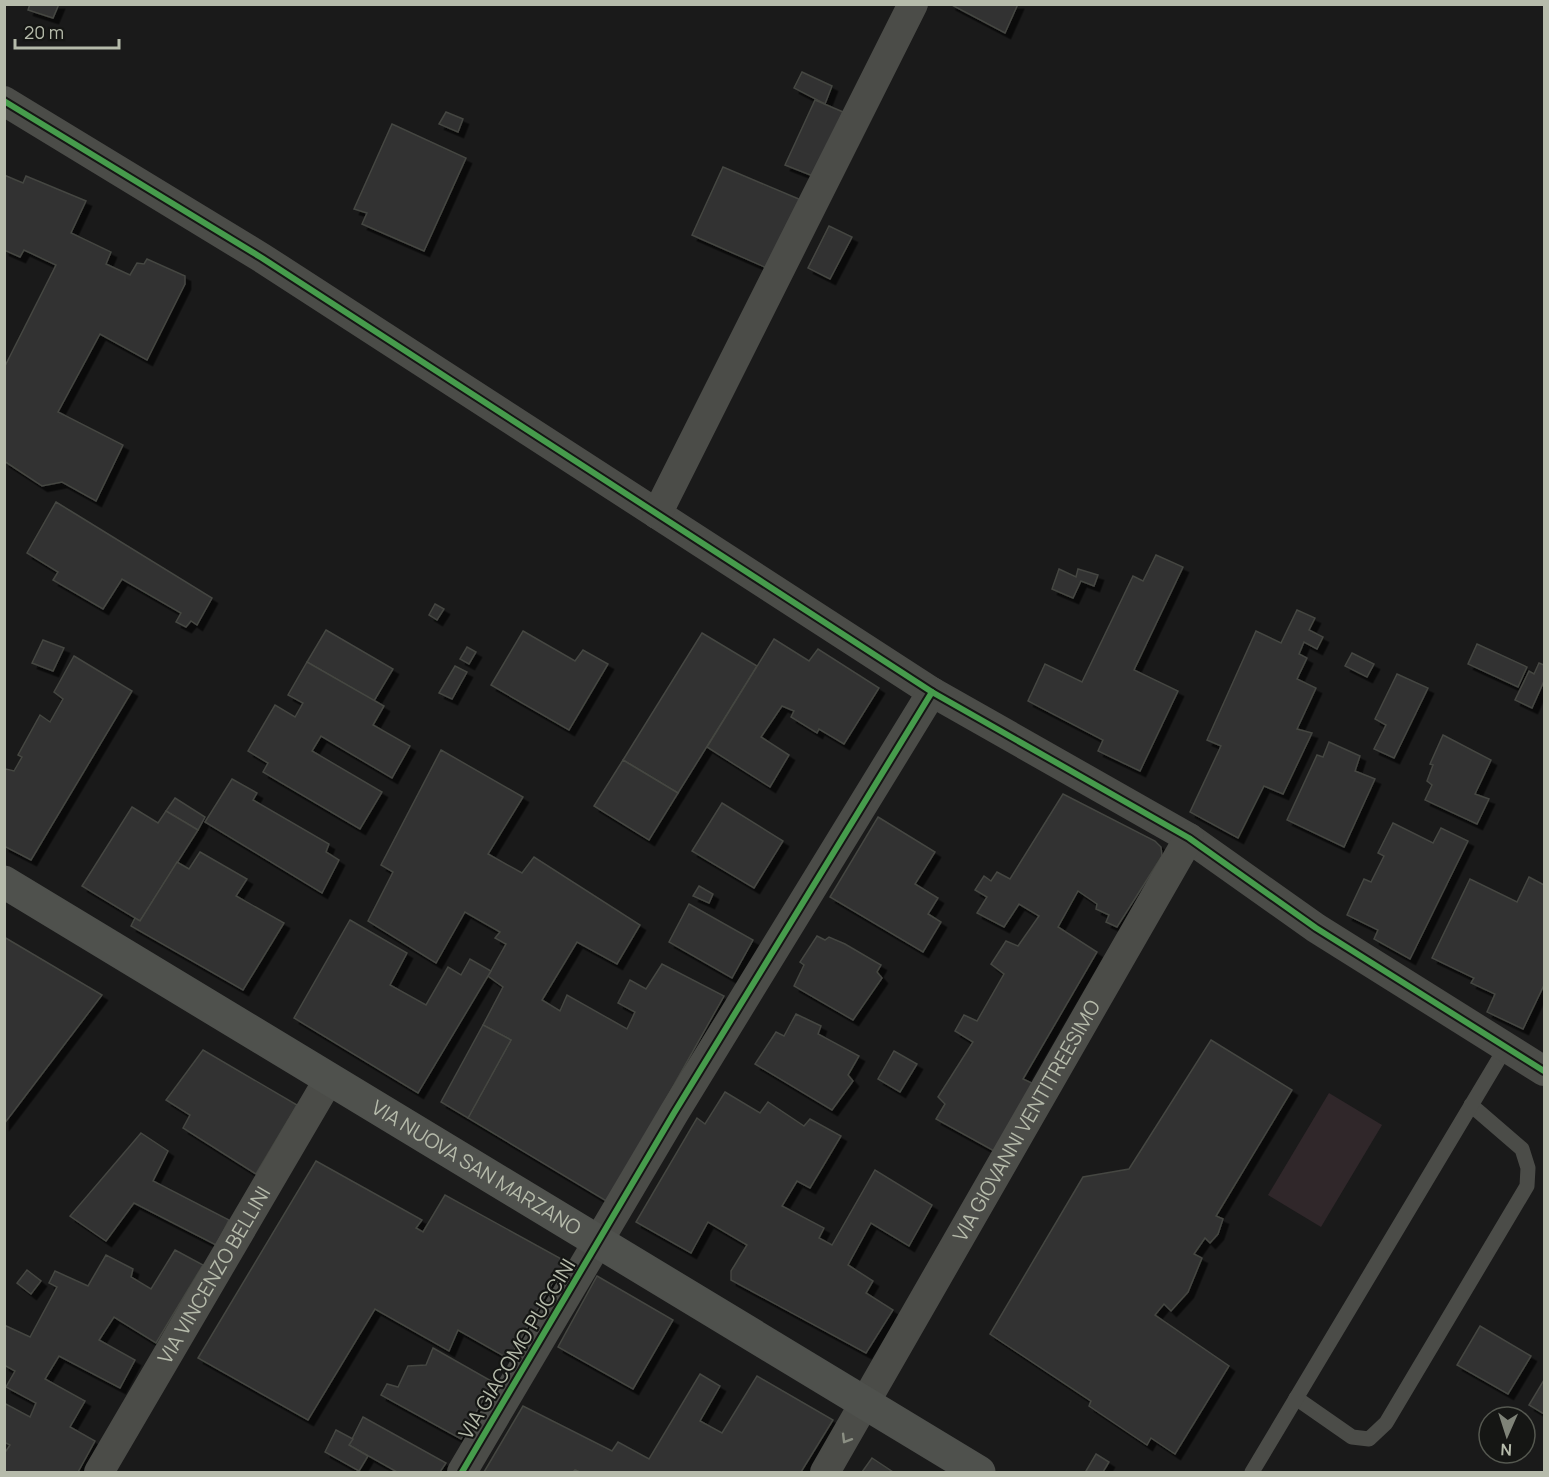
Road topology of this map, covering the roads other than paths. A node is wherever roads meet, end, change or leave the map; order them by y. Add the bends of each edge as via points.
1 (913, 4) edge
2 (4, 100) edge
3 (657, 514) junction
4 (932, 692) junction
5 (1189, 838) junction
6 (4, 882) edge
7 (1506, 1047) junction
8 (1545, 1071) edge
9 (329, 1078) junction
10 (1472, 1105) junction
11 (599, 1243) junction
12 (1296, 1398) junction
13 (866, 1405) junction
14 (99, 1473) edge
15 (462, 1473) edge
16 (825, 1473) edge
17 (979, 1473) edge
18 (1252, 1473) edge

1 - 3 street
2 - 3 street via 262,258
3 - 4 street
4 - 5 street
4 - 11 street, VIA GIACOMO PUCCINI via 674,1113
5 - 7 street via 1316,928
5 - 13 street, VIA GIOVANNI VENTITREESIMO
6 - 9 main road, VIA NUOVA SAN MARZANO
7 - 8 street
7 - 10 lane
9 - 11 main road, VIA NUOVA SAN MARZANO
9 - 14 street, VIA VINCENZO BELLINI
10 - 12 lane
10 - 12 lane via 1522,1149 1528,1168 1527,1186 1386,1423 1369,1439 1352,1437
11 - 13 main road, VIA NUOVA SAN MARZANO
11 - 15 street, VIA GIACOMO PUCCINI
12 - 18 lane
13 -> 16 street, VIA GIOVANNI VENTITREESIMO
13 - 17 main road, VIA NUOVA SAN MARZANO

